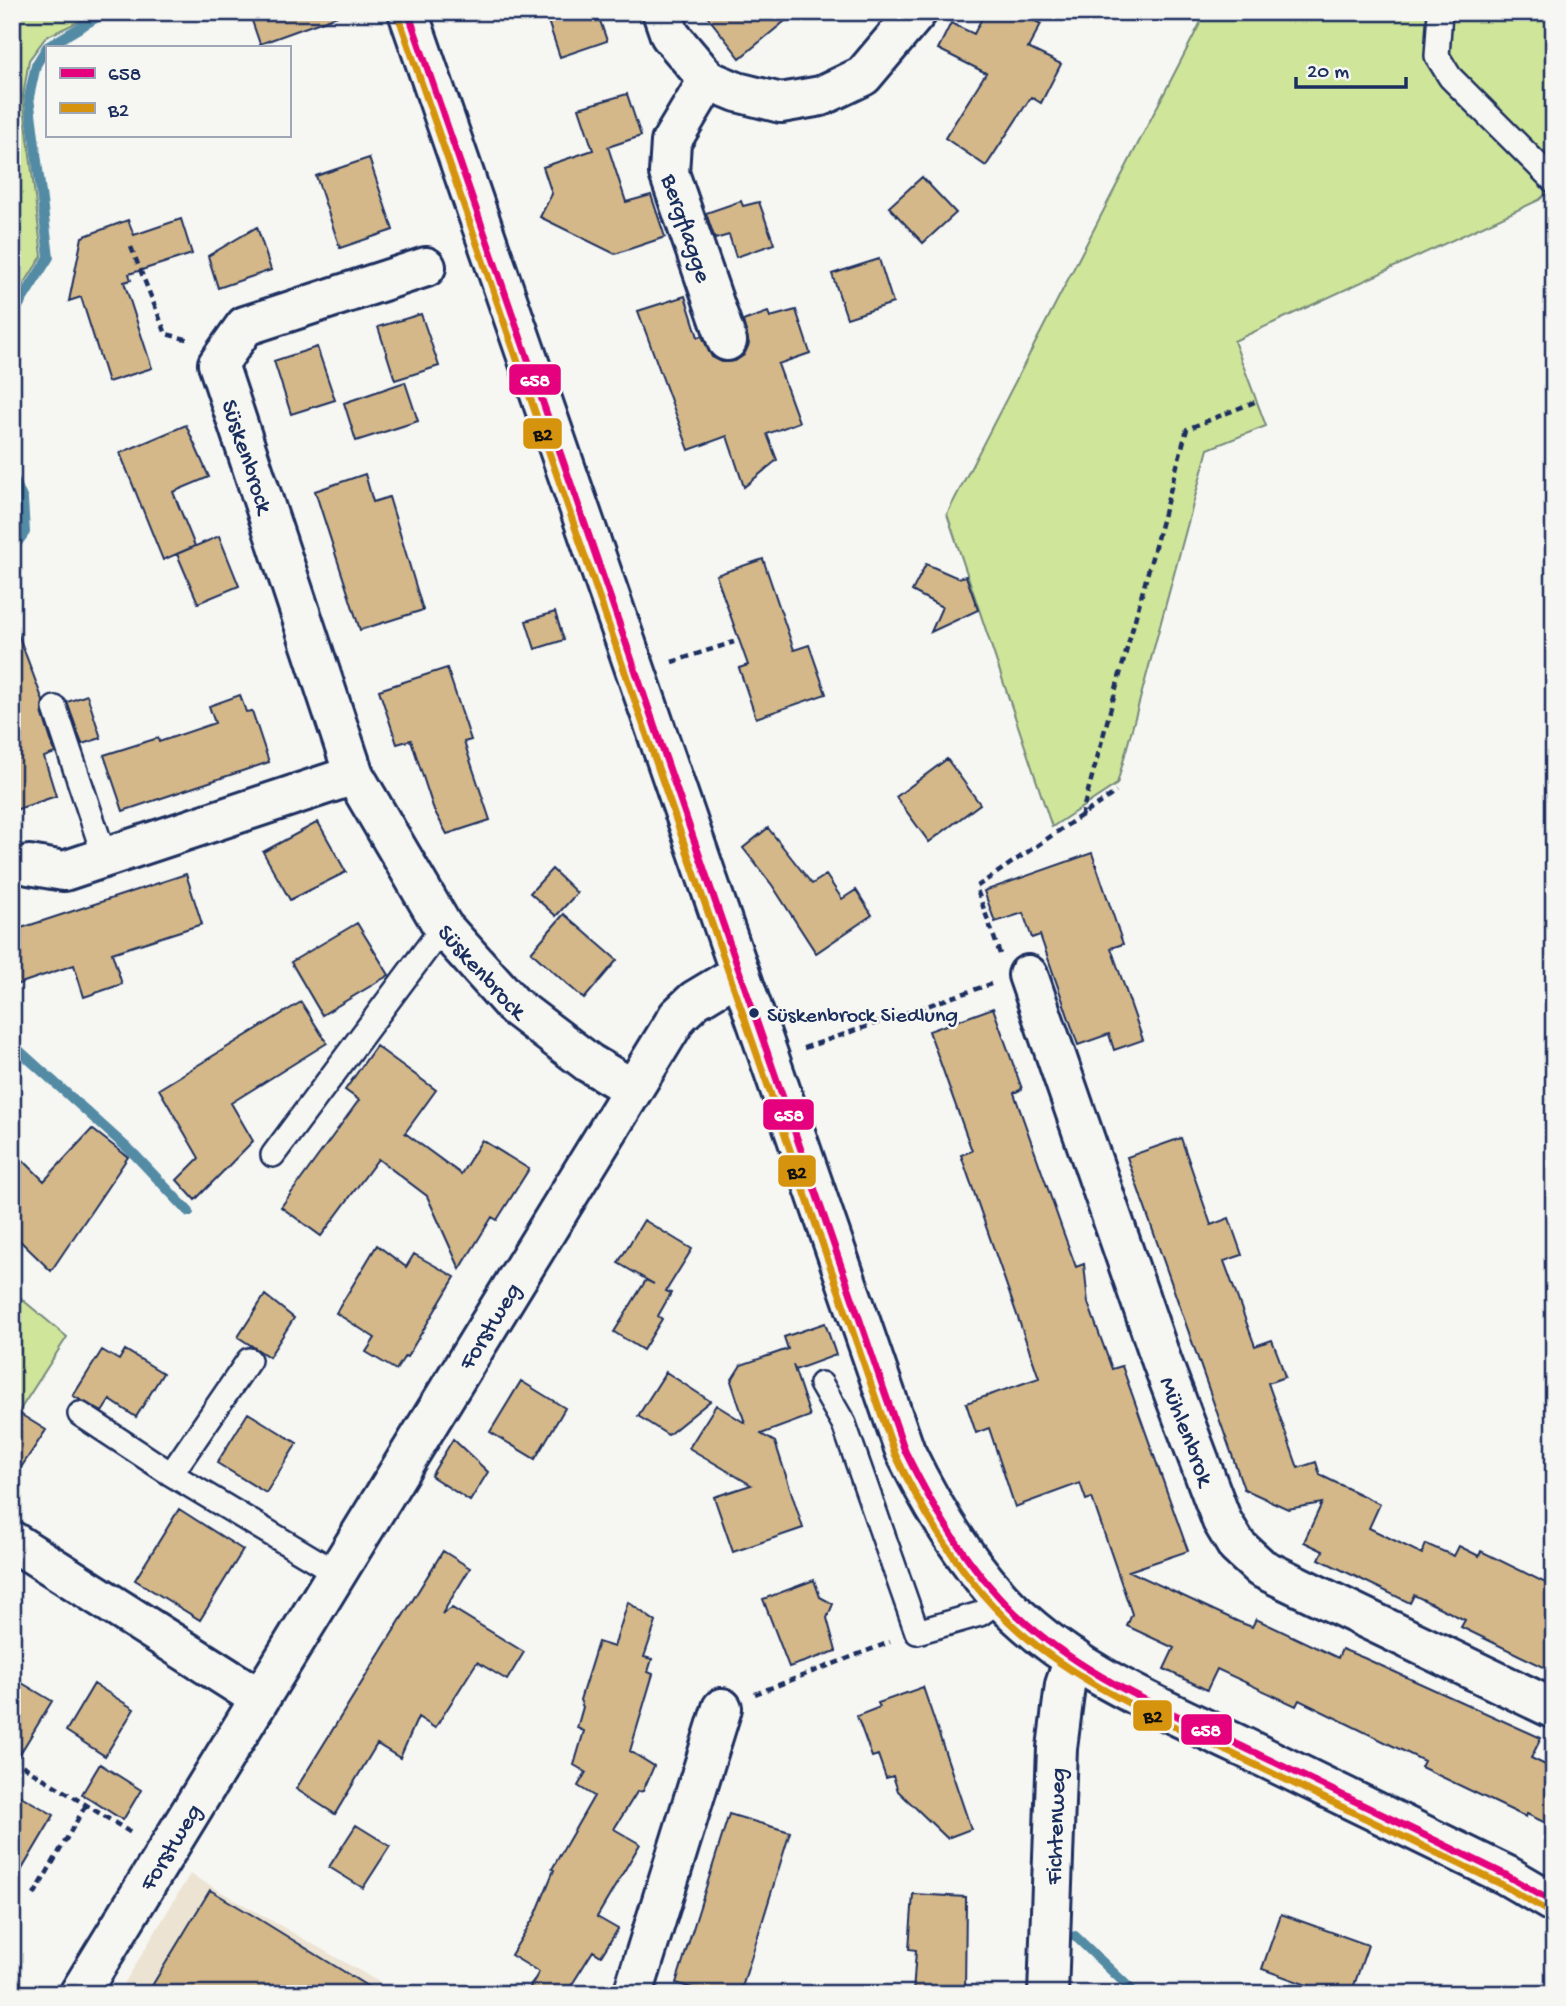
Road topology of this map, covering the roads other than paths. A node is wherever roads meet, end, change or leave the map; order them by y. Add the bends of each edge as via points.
1 (408, 12) edge
2 (662, 12) edge
3 (917, 12) edge
4 (1440, 12) edge
5 (708, 80) junction
6 (1554, 181) edge
7 (426, 267) dead end
8 (727, 341) dead end
9 (55, 708) dead end
10 (354, 775) junction
11 (106, 858) junction
12 (29, 865) dead end
13 (443, 927) junction
14 (740, 973) junction
15 (1009, 974) road end
16 (633, 1090) junction
17 (272, 1155) dead end
18 (249, 1360) dead end
19 (821, 1384) dead end
20 (80, 1414) dead end
21 (171, 1474) junction
22 (12, 1541) edge
23 (335, 1572) junction
24 (1001, 1599) junction
25 (1074, 1659) junction
26 (259, 1698) junction
27 (722, 1707) road end
28 (1554, 1709) edge
29 (1554, 1903) edge
30 (79, 1994) edge
31 (633, 1994) edge
32 (1048, 1994) edge

1 - 14 street
2 - 5 street via 670,35
3 - 5 street via 863,76 821,96 781,103
4 - 6 lane via 1437,56 1450,77
5 - 8 street, Bergflagge via 671,142 669,173
7 - 10 street, Süskenbrock via 245,326 218,364
9 - 11 lane
10 - 11 street
10 - 13 street, Süskenbrock
11 - 12 street via 64,871
13 - 16 street, Süskenbrock via 514,1006
13 - 17 lane
14 - 16 street, Forstweg via 678,1016
14 - 24 street via 905,1451 968,1559
15 - 28 street, Mühlenbrok via 1222,1521 1237,1546 1261,1569
16 - 23 street, Forstweg
18 - 21 lane
19 - 24 lane via 844,1424 917,1632 980,1614
20 - 21 lane
21 - 23 lane
22 - 26 street
23 - 26 street, Forstweg
24 - 25 street
25 - 29 street
25 - 32 street, Fichtenweg via 1065,1685 1057,1748
26 - 30 street, Forstweg
27 - 31 street

